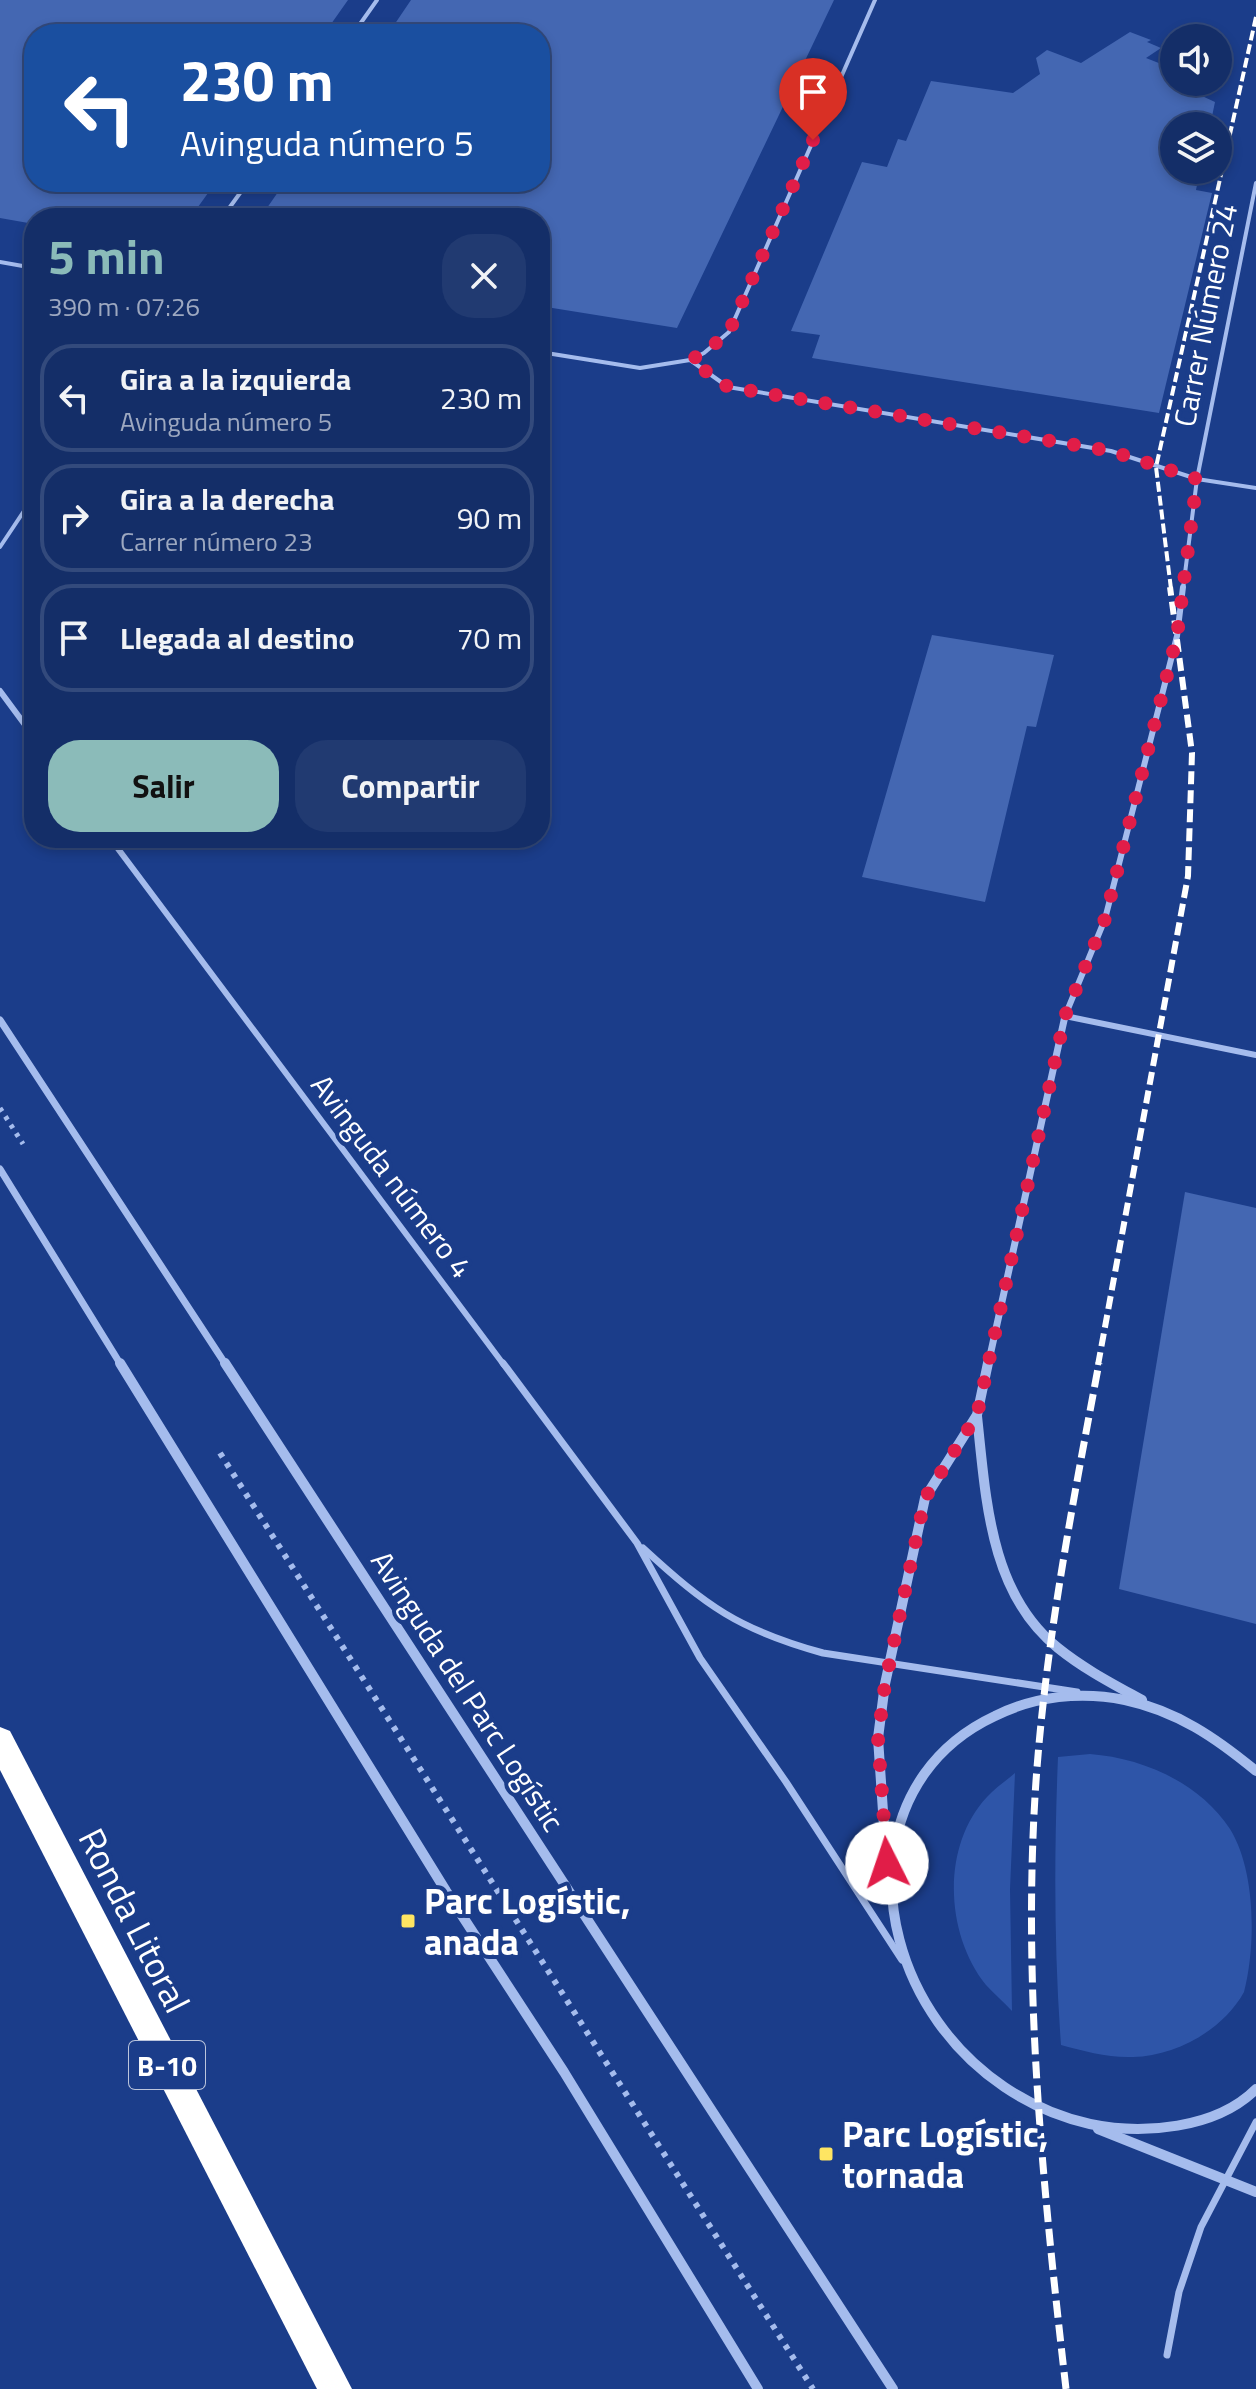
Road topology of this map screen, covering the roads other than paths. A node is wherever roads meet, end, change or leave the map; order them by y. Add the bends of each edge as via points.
1 (377, 0) edge
2 (875, 0) edge
3 (360, 24) edge
4 (1256, 183) edge
5 (0, 262) edge
6 (24, 266) edge
7 (550, 354) edge
8 (690, 360) junction
9 (1197, 479) junction
10 (1256, 488) edge
11 (24, 511) edge
12 (0, 547) edge
13 (1, 693) edge
14 (24, 724) edge
15 (117, 848) edge
16 (1065, 1016) junction
17 (0, 1020) edge
18 (1256, 1055) edge
19 (0, 1169) edge
20 (977, 1415) junction
21 (637, 1543) junction
22 (889, 1663) junction
23 (1098, 1694) junction
24 (1156, 1707) junction
25 (0, 1741) edge
26 (1256, 1771) edge
27 (889, 1895) junction
28 (902, 1960) junction
29 (1256, 2089) edge
30 (1256, 2122) edge
31 (1087, 2124) junction
32 (1226, 2180) junction
33 (1256, 2192) edge
34 (1167, 2355) dead end
35 (335, 2389) edge
36 (758, 2389) edge
37 (893, 2389) edge

1 - 3 lane
2 - 8 lane via 729,332
4 - 9 lane, Carrer Número 24
5 - 6 lane
7 - 8 lane via 640,368
8 - 9 lane via 728,387 1111,451
9 - 10 lane
9 - 16 lane, Carrer Número 24 via 1177,636 1105,919
11 - 12 lane
13 - 14 lane
15 - 21 lane, Avinguda número 4
16 - 18 lane
16 - 20 street, Carrer Número 24
17 - 37 street, Avinguda del Parc Logístic
19 - 36 street
20 - 22 street, Carrer Número 24 via 925,1498
20 - 24 street via 991,1532 1002,1574 1020,1607 1067,1658
21 - 22 lane, Avinguda número 4 via 706,1604 740,1625 823,1653
21 - 28 lane, Avinguda número 4 via 700,1658
22 - 23 lane, Avinguda número 4
22 - 27 street, Carrer Número 24 via 878,1738
23 - 24 street
23 - 27 street via 1043,1697 1009,1707 958,1735 918,1778 895,1832
24 - 26 street via 1211,1734
25 - 35 highway, Ronda Litoral / B-10
27 - 28 street
28 - 31 street via 933,2020 981,2071 1040,2109
29 - 31 street via 1195,2121 1134,2130
30 - 32 lane
31 - 32 street
32 - 33 street
32 - 34 lane via 1201,2227 1179,2292

